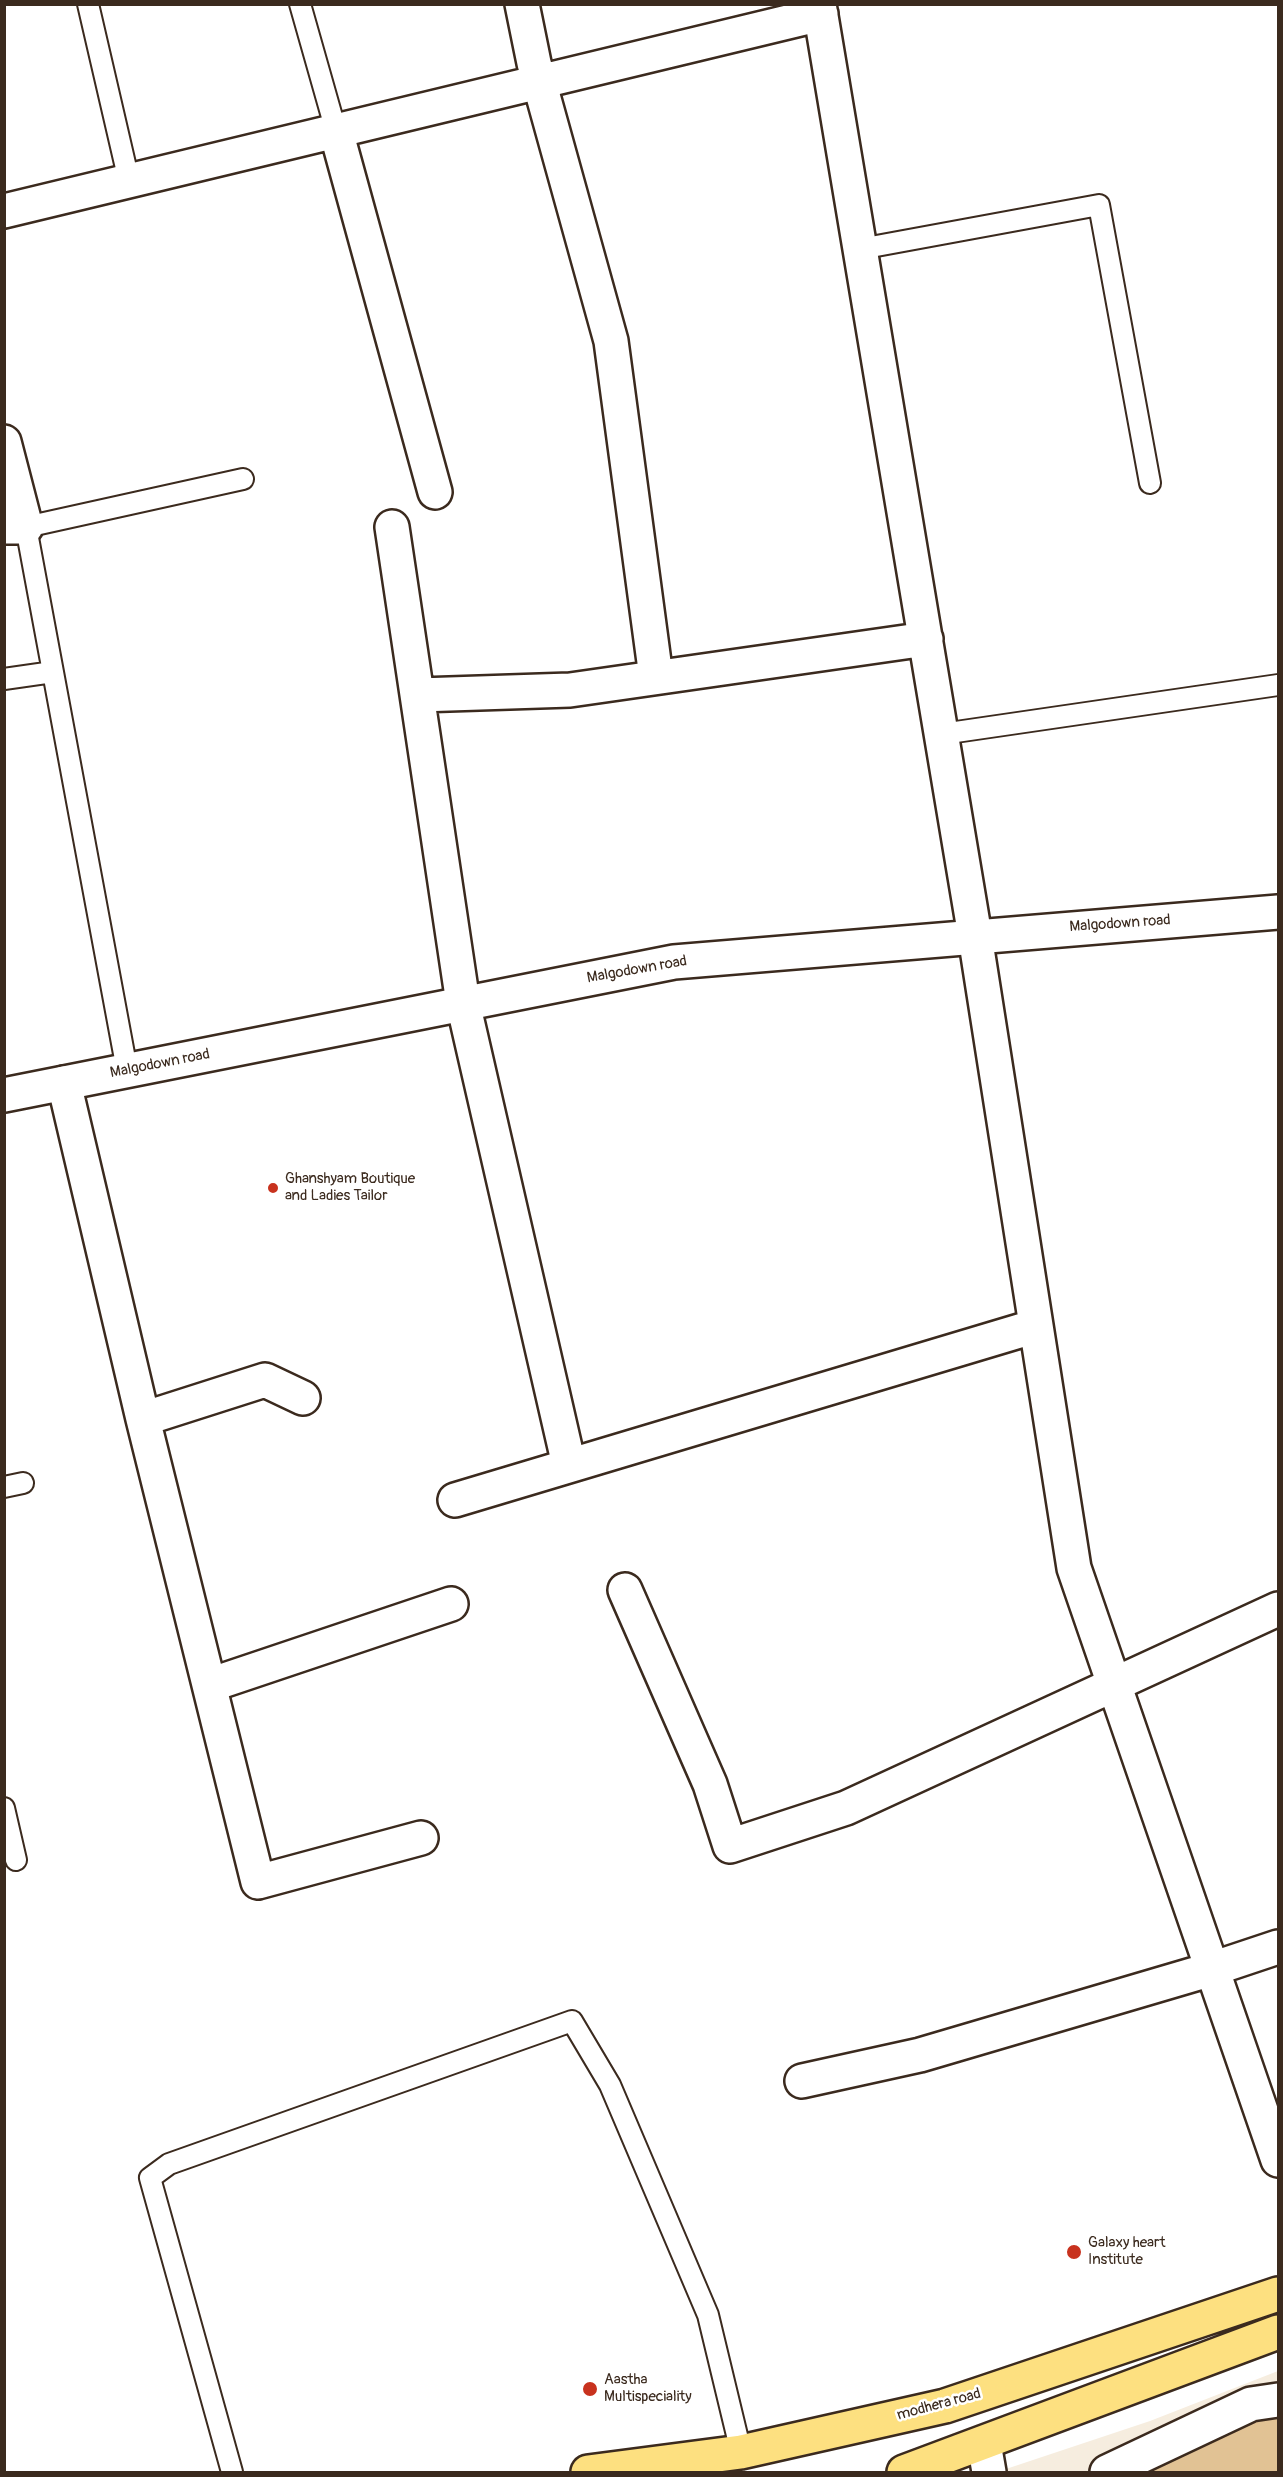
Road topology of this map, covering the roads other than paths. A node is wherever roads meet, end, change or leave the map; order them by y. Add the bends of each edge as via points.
1 (88, 4) edge
2 (300, 4) edge
3 (522, 4) edge
4 (820, 9) edge
5 (540, 82) junction
6 (336, 131) junction
7 (129, 181) junction
8 (4, 211) edge
9 (860, 249) junction
10 (4, 442) edge
11 (243, 479) dead end
12 (1150, 483) dead end
13 (435, 492) dead end
14 (15, 527) edge
15 (392, 527) dead end
16 (926, 639) junction
17 (53, 672) junction
18 (656, 677) junction
19 (4, 679) edge
20 (1278, 685) edge
21 (419, 695) junction
22 (942, 734) junction
23 (1278, 912) edge
24 (975, 936) junction
25 (463, 1003) junction
26 (127, 1070) junction
27 (64, 1083) junction
28 (4, 1095) edge
29 (1036, 1326) junction
30 (303, 1398) dead end
31 (143, 1419) junction
32 (569, 1465) junction
33 (455, 1500) dead end
34 (625, 1590) dead end
35 (451, 1604) dead end
36 (1278, 1609) edge
37 (210, 1685) junction
38 (1114, 1685) junction
39 (4, 1808) edge
40 (422, 1838) dead end
41 (16, 1860) dead end
42 (1278, 1947) edge
43 (1212, 1969) junction
44 (802, 2081) dead end
45 (1278, 2160) edge
46 (1278, 2294) edge
47 (1278, 2332) edge
48 (1278, 2400) edge
49 (741, 2452) junction
50 (986, 2458) edge
51 (232, 2472) edge
52 (588, 2472) edge
53 (904, 2472) edge
54 (1107, 2472) edge

1 - 7 lane
2 - 6 lane
3 - 5 street
4 - 5 street
4 - 9 street
5 - 6 street
5 - 18 street via 611,341
6 - 7 street
6 - 13 street
7 - 8 street
9 - 12 lane via 1099,205
9 - 16 street
10 - 14 street
11 - 14 lane
14 - 17 lane
15 - 21 street
16 - 18 street
16 - 22 street
17 - 19 lane
17 - 26 lane
18 - 21 street via 570,690
20 - 22 lane
21 - 25 street
22 - 24 street
23 - 24 street, Malgodown road
24 - 25 street, Malgodown road via 674,962
24 - 29 street
25 - 26 street, Malgodown road
25 - 32 street
26 - 27 street, Malgodown road
27 - 28 street, Malgodown road
27 - 31 street
29 - 32 street
29 - 38 street via 1074,1568
30 - 31 street via 265,1380
31 - 37 street
32 - 33 street
34 - 38 street via 710,1784 730,1846 846,1808
35 - 37 street
36 - 38 street
37 - 40 street via 258,1882
38 - 43 street
39 - 41 lane
42 - 43 street
43 - 44 street via 920,2055
43 - 45 street
46 - 49 main road, modhera road via 945,2406
47 - 50 main road
48 - 54 street via 1251,2404
49 - 51 lane via 708,2315 610,2085 572,2021 169,2164 150,2178
49 - 52 main road, modhera road
50 - 53 main road

